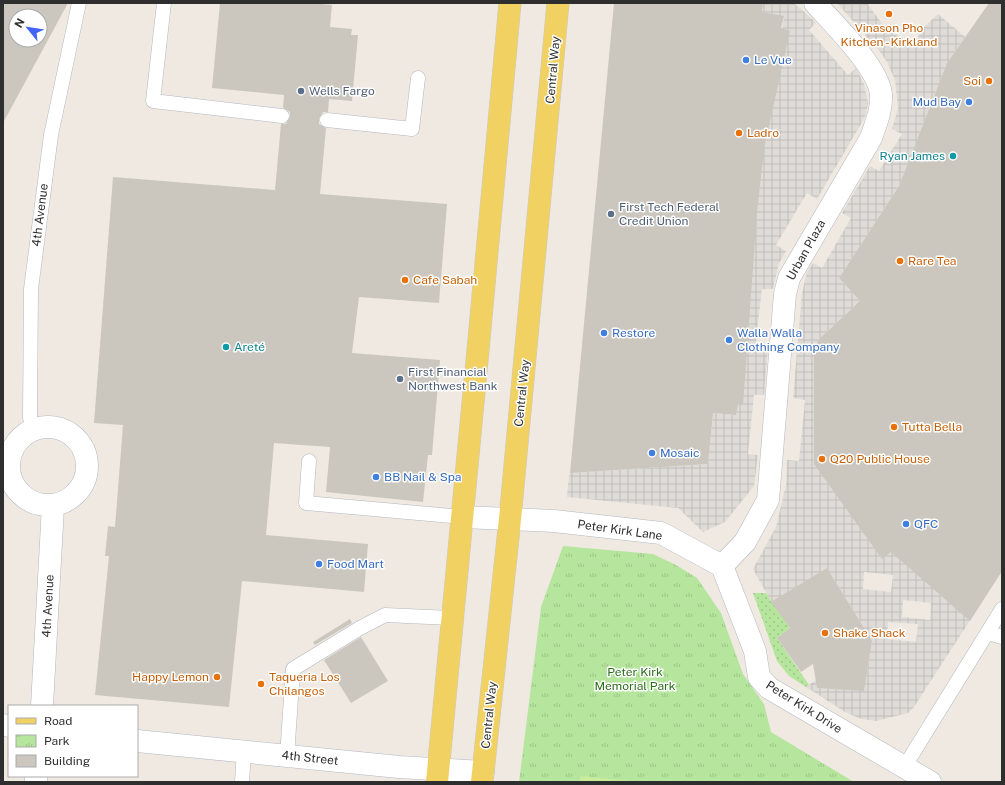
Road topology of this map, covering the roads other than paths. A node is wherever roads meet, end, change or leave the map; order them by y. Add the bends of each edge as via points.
1 (79, 3) edge
2 (164, 3) edge
3 (510, 3) edge
4 (558, 3) edge
5 (815, 3) edge
6 (418, 78) dead end
7 (282, 116) dead end
8 (327, 120) dead end
9 (34, 423) junction
10 (310, 461) dead end
11 (53, 506) junction
12 (463, 517) junction
13 (510, 519) junction
14 (722, 566) junction
15 (1002, 609) edge
16 (451, 618) junction
17 (988, 633) junction
18 (1002, 637) edge
19 (42, 705) edge
20 (138, 741) edge
21 (244, 751) junction
22 (287, 756) junction
23 (905, 766) junction
24 (438, 776) edge
25 (482, 777) edge
26 (242, 782) edge
27 (930, 782) edge

1 - 9 lane, 4th Avenue via 51,135 32,282
2 - 7 lane via 153,101
3 - 12 main road
4 - 13 main road, Central Way
5 - 14 street, Urban Plaza via 854,47 872,72 881,93 880,115 871,138 789,278 784,302 768,500 745,542
6 - 8 lane via 412,129
9 - 11 street via 16,444 10,455 9,468 18,492 40,505
9 - 11 street via 62,429 74,436 87,458 88,471 84,484 66,502
10 - 12 lane via 306,503
11 - 19 street, 4th Avenue
12 - 13 street
12 - 16 main road
13 - 14 street, Peter Kirk Lane via 554,521 661,533
13 - 25 main road, Central Way
14 - 23 street, Peter Kirk Drive via 755,651 759,677 775,691
15 - 17 lane
16 - 22 lane via 385,615 293,668
16 - 24 main road
17 - 18 lane
17 - 23 lane
20 - 21 street, 4th Street
21 - 22 street, 4th Street
21 - 26 lane
22 - 24 street, 4th Street
23 - 27 street, Peter Kirk Drive
24 - 25 street, 4th Street

